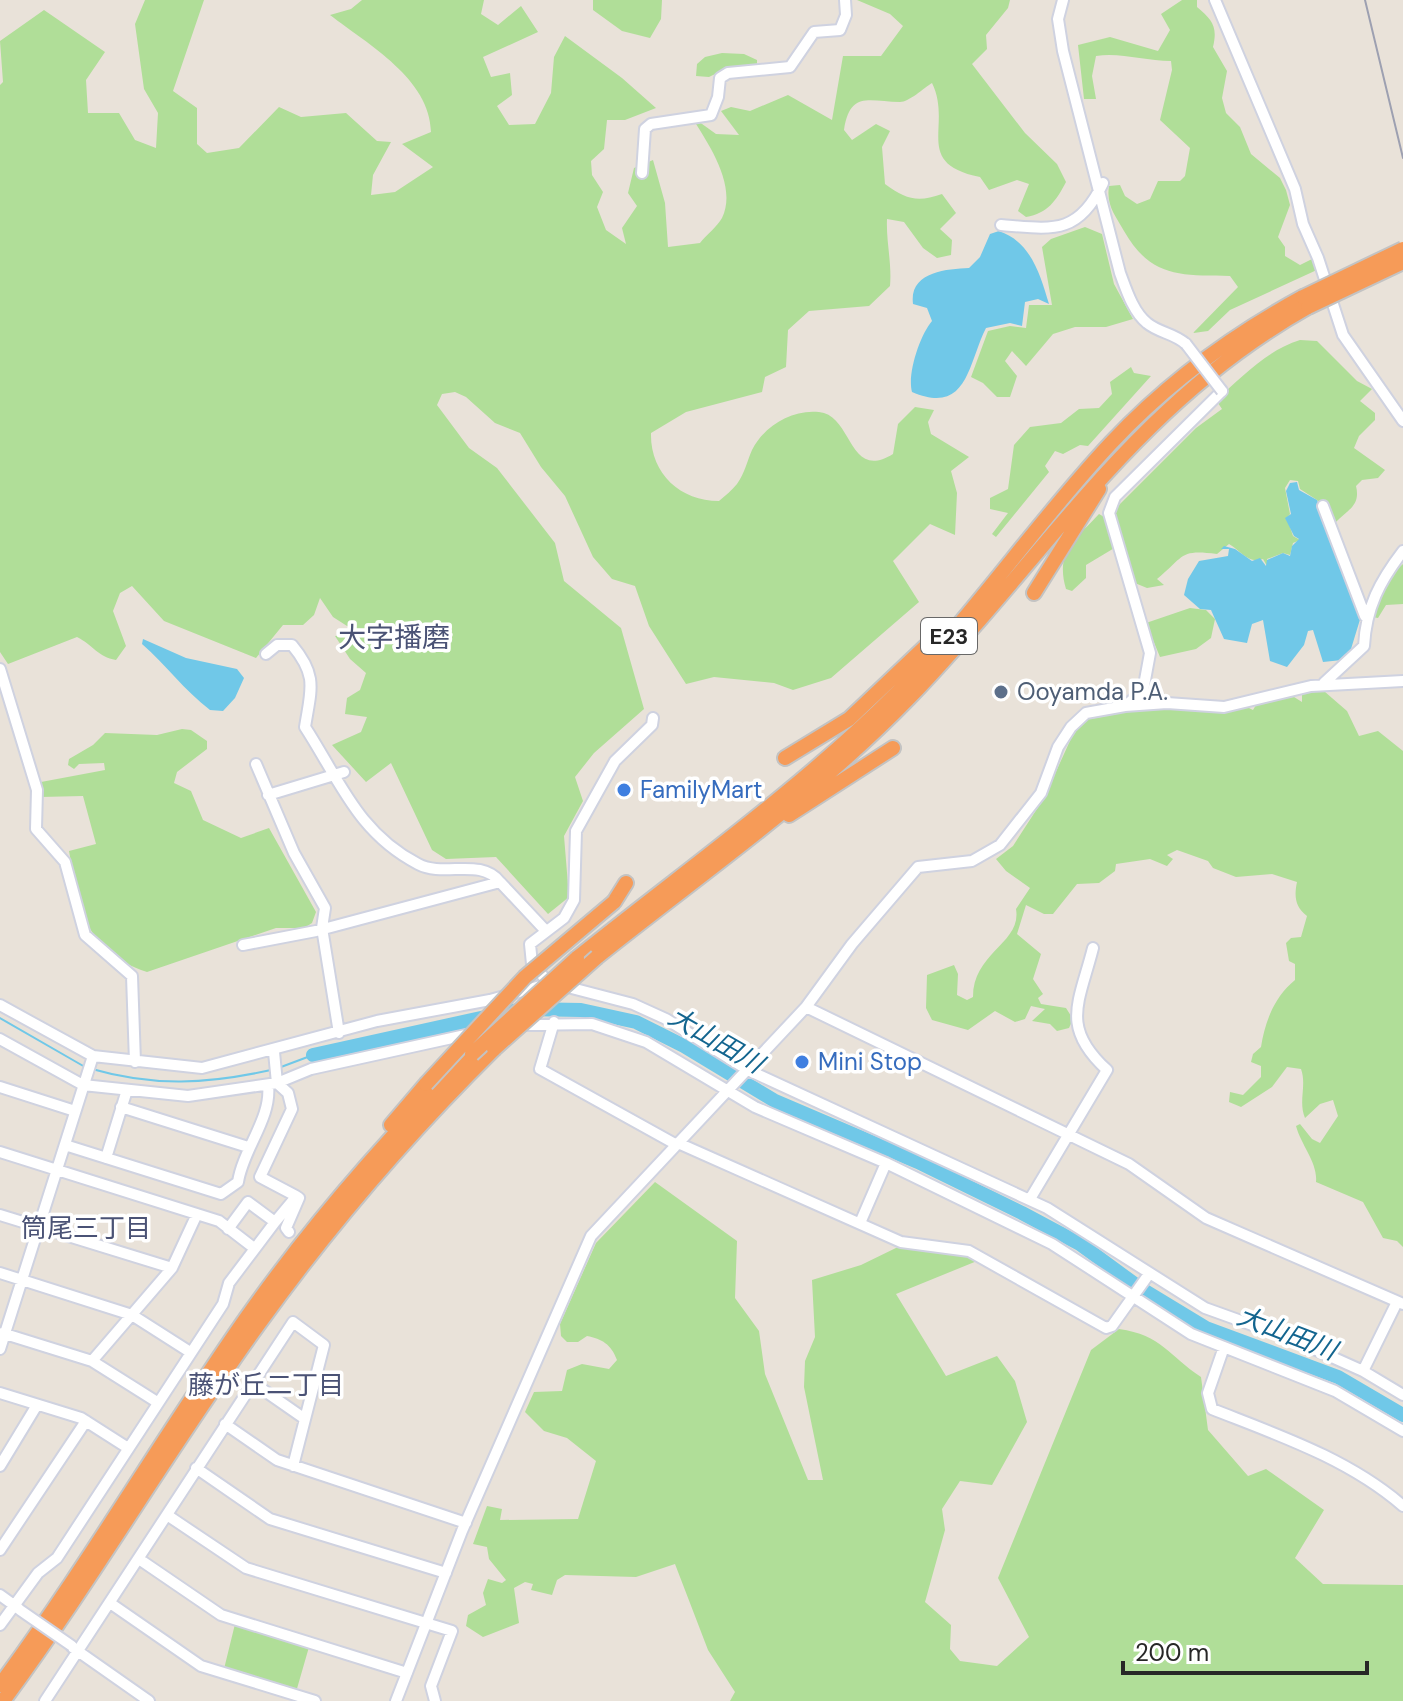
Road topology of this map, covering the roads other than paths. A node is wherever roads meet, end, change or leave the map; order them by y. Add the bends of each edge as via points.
1 (845, 0) edge
2 (1063, 0) edge
3 (1215, 0) edge
4 (642, 173) dead end
5 (1103, 183) dead end
6 (1098, 194) junction
7 (1001, 225) dead end
8 (1403, 249) edge
9 (1403, 262) edge
10 (1306, 302) junction
11 (1178, 398) junction
12 (1403, 421) edge
13 (1323, 506) dead end
14 (1403, 551) edge
15 (1006, 568) junction
16 (1034, 593) dead end
17 (1365, 618) junction
18 (266, 654) dead end
19 (0, 669) edge
20 (1403, 681) edge
21 (1323, 684) junction
22 (5, 702) edge
23 (1125, 706) junction
24 (653, 718) dead end
25 (893, 748) dead end
26 (785, 758) dead end
27 (256, 764) dead end
28 (340, 773) junction
29 (268, 795) junction
30 (742, 843) junction
31 (500, 882) junction
32 (626, 883) dead end
33 (322, 928) junction
34 (546, 931) junction
35 (243, 945) dead end
36 (1093, 948) dead end
37 (550, 984) junction
38 (0, 1005) edge
39 (806, 1007) junction
40 (554, 1022) junction
41 (339, 1033) junction
42 (0, 1039) edge
43 (274, 1052) junction
44 (93, 1056) junction
45 (135, 1062) junction
46 (747, 1071) junction
47 (84, 1082) junction
48 (272, 1084) junction
49 (0, 1087) edge
50 (730, 1089) junction
51 (127, 1090) junction
52 (121, 1107) junction
53 (75, 1111) junction
54 (1068, 1133) junction
55 (677, 1144) junction
56 (65, 1145) junction
57 (248, 1147) junction
58 (0, 1152) edge
59 (106, 1158) junction
60 (886, 1163) junction
61 (366, 1166) junction
62 (57, 1170) junction
63 (296, 1196) junction
64 (1030, 1199) junction
65 (197, 1214) junction
66 (0, 1215) edge
67 (275, 1222) junction
68 (860, 1223) junction
69 (39, 1227) junction
70 (228, 1229) junction
71 (289, 1232) dead end
72 (254, 1248) junction
73 (172, 1268) junction
74 (0, 1273) edge
75 (1149, 1274) junction
76 (22, 1280) junction
77 (1132, 1298) junction
78 (1400, 1303) edge
79 (132, 1315) junction
80 (2, 1333) edge
81 (1224, 1347) junction
82 (0, 1349) edge
83 (190, 1352) junction
84 (92, 1361) junction
85 (1363, 1371) junction
86 (252, 1382) junction
87 (0, 1393) edge
88 (1403, 1395) edge
89 (157, 1402) junction
90 (37, 1405) junction
91 (305, 1419) junction
92 (86, 1421) junction
93 (225, 1424) junction
94 (1403, 1431) edge
95 (128, 1448) junction
96 (4, 1452) edge
97 (0, 1466) edge
98 (293, 1466) junction
99 (196, 1468) junction
100 (1403, 1506) edge
101 (167, 1515) junction
102 (466, 1523) junction
103 (0, 1550) edge
104 (139, 1559) junction
105 (446, 1573) junction
106 (0, 1595) edge
107 (110, 1603) junction
108 (17, 1608) junction
109 (426, 1623) junction
110 (0, 1625) edge
111 (75, 1648) junction
112 (407, 1673) junction
113 (0, 1685) edge
114 (3, 1701) edge
115 (45, 1701) edge
116 (149, 1701) edge
117 (315, 1701) edge
118 (396, 1701) edge
119 (435, 1701) edge

1 - 4 street via 840,30 814,32 790,67 728,73 720,78 711,115 645,129
2 - 6 street via 1058,19 1063,51
3 - 12 street via 1295,189 1343,335
5 - 6 street
6 - 7 street via 1078,218 1060,227
6 - 23 street, bridge via 1131,301 1147,323 1186,344 1222,391 1115,497 1109,513 1150,653 1143,691
8 - 10 highway, E23, bridge
9 - 10 highway, E23, bridge
10 - 11 highway, E23
10 - 15 highway, E23 via 1243,331 1169,387 1104,451
11 - 16 highway via 1102,485
11 - 30 highway, E23 via 1107,468 908,699
13 - 17 street
14 - 17 street
15 - 26 highway via 849,719
15 - 61 highway, E23, bridge via 932,656 854,735 577,958 472,1054
17 - 21 street via 1364,646
18 - 28 street via 277,645 292,645 305,660 313,681 305,727
19 - 22 street
20 - 21 street
21 - 23 street via 1243,705
22 - 45 street via 37,790 36,829 65,862 85,935 132,976
23 - 39 street via 1086,713 1071,727 1041,793 1000,845 972,861 918,867
24 - 34 street via 615,761 576,831 574,900 564,918
25 - 30 highway via 761,836
27 - 29 street
28 - 29 street
28 - 31 street via 364,825 390,847 422,867 479,869
29 - 33 street via 325,908
30 - 114 highway, E23, bridge via 597,957 494,1049 408,1137 315,1247
31 - 33 street
31 - 34 street
32 - 61 highway, bridge via 614,902 525,977 426,1084 396,1118
33 - 35 street
33 - 41 street
34 - 37 street via 530,944 529,955
36 - 54 street via 1078,1005 1078,1033 1088,1053 1107,1070
37 - 41 street
37 - 46 street via 633,1004 708,1042
38 - 44 street
39 - 46 street
39 - 54 street
40 - 48 street via 436,1040 311,1069
40 - 50 street via 592,1024 646,1042
40 - 55 street via 540,1069
41 - 43 street
42 - 47 street
43 - 45 street via 202,1068
43 - 48 street
44 - 45 street
44 - 47 street
46 - 50 street
46 - 64 street
47 - 51 street
47 - 53 street
48 - 51 street via 188,1096
48 - 57 street
48 - 63 street via 288,1093 292,1109 260,1177
49 - 53 street
50 - 55 street
50 - 60 street via 783,1120
51 - 52 street
52 - 57 street
52 - 59 street
53 - 56 street
54 - 64 street
54 - 78 street via 1129,1164 1206,1218
55 - 68 street
55 - 102 street via 591,1236
56 - 59 street
56 - 62 street
57 - 59 street via 238,1182 221,1194
58 - 62 street
60 - 68 street
60 - 77 street via 1069,1253
61 - 113 highway, E23 via 246,1318 60,1603
62 - 65 street
62 - 69 street
63 - 67 street
63 - 71 street
64 - 75 street via 1079,1225
65 - 70 street
65 - 73 street
66 - 69 street
67 - 70 street via 248,1202
67 - 72 street
68 - 77 street via 913,1246 969,1251 1106,1328
69 - 73 street
69 - 76 street
70 - 72 street
72 - 83 street
73 - 79 street
74 - 76 street
75 - 77 street
75 - 85 street via 1205,1308
76 - 79 street
76 - 80 street
77 - 81 street via 1191,1334
78 - 85 street
79 - 83 street
79 - 84 street
80 - 82 street
80 - 84 street
81 - 94 street via 1335,1391
81 - 100 street via 1208,1393 1212,1409 1304,1445 1385,1490
83 - 89 street
84 - 89 street
85 - 88 street
86 - 91 street
86 - 91 street via 293,1322 324,1345
86 - 93 street
87 - 90 street
89 - 95 street
90 - 92 street
90 - 96 street
91 - 98 street
92 - 95 street
92 - 103 street
93 - 98 street
93 - 99 street
95 - 108 street via 57,1558 38,1573
96 - 97 street
98 - 102 street
99 - 101 street
99 - 105 street via 270,1519
101 - 104 street
101 - 109 street via 246,1568
102 - 105 street
104 - 107 street
104 - 112 street via 221,1615
105 - 109 street
106 - 108 street
107 - 111 street
107 - 117 street via 201,1666
108 - 110 street
108 - 111 street, bridge
109 - 112 street
109 - 119 street via 452,1631 431,1686
111 - 115 street
111 - 116 street
112 - 118 street

